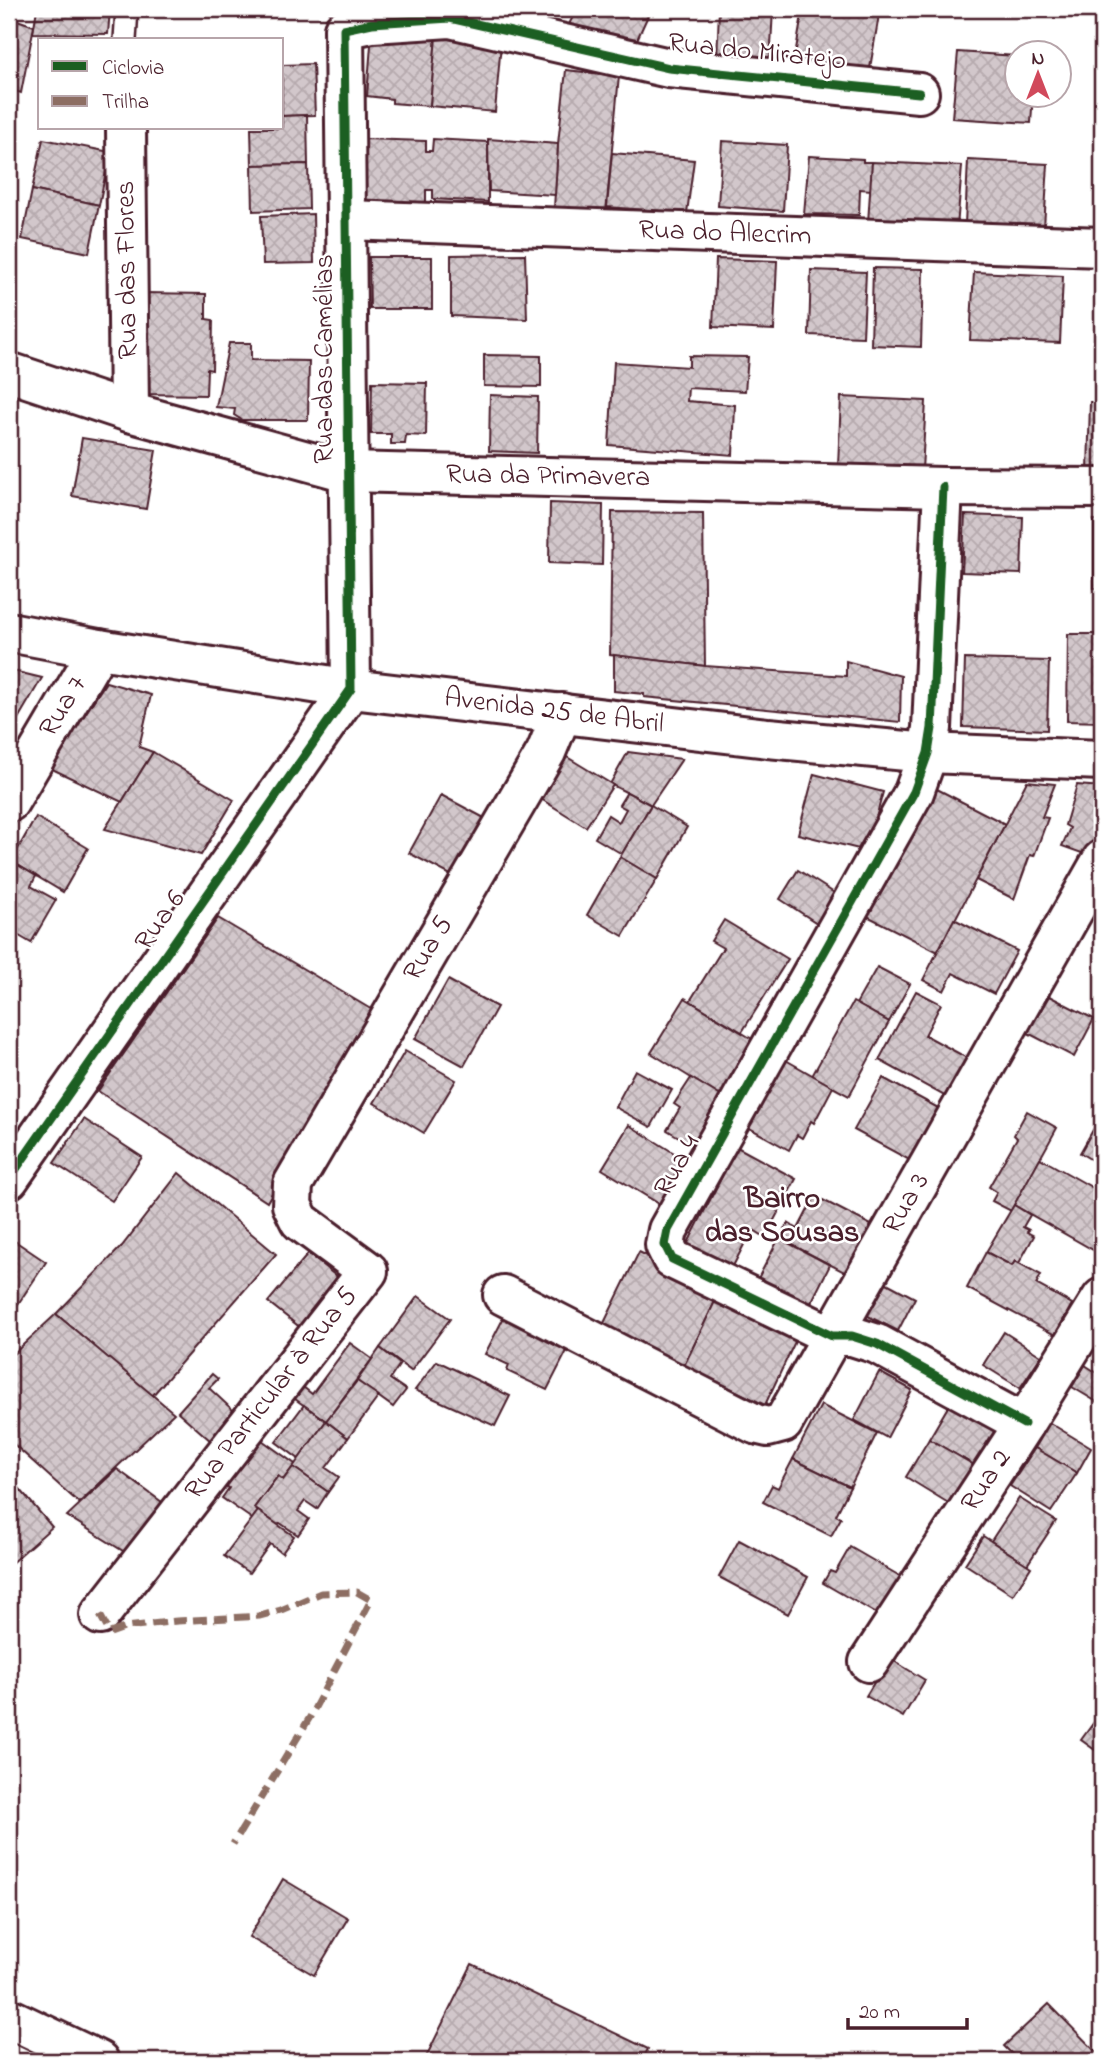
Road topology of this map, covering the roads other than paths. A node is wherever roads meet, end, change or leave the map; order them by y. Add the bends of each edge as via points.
1 (127, 9) edge
2 (344, 29) joint
3 (125, 38) edge
4 (919, 93) dead end
5 (126, 130) edge
6 (347, 220) junction
7 (1102, 247) edge
8 (9, 372) edge
9 (129, 412) junction
10 (347, 472) junction
11 (943, 487) junction
12 (1102, 488) edge
13 (9, 632) edge
14 (99, 649) junction
15 (351, 689) junction
16 (562, 713) junction
17 (928, 753) junction
18 (1102, 760) edge
19 (9, 802) edge
20 (1102, 860) edge
21 (9, 1179) edge
22 (293, 1184) joint
23 (503, 1295) dead end
24 (1102, 1298) edge
25 (832, 1336) junction
26 (1024, 1424) junction
27 (100, 1615) dead end
28 (869, 1662) dead end
29 (9, 2018) edge
30 (99, 2061) edge

1 - 3 lane
2 - 4 street, Rua do Miratejo via 450,18 669,68
2 - 6 street, Rua das Camélias
5 - 9 street, Rua das Flores
6 - 7 street, Rua do Alecrim
6 - 10 street, Rua das Camélias
8 - 9 street, Rua da Primavera
9 - 10 street, Rua da Primavera
10 - 11 street, Rua da Primavera
10 - 15 street, Rua das Camélias
11 - 12 street, Rua da Primavera
11 - 17 street
13 - 14 street, Avenida 25 de Abril
14 - 15 street, Avenida 25 de Abril
14 - 19 street, Rua 7
15 - 16 street, Avenida 25 de Abril
15 - 21 street, Rua 6
16 - 17 street, Avenida 25 de Abril
16 - 22 street, Rua 5 via 546,752
17 - 18 street, Avenida 25 de Abril
17 - 25 street, Rua 4 via 914,792 668,1230 665,1245 672,1259
20 - 25 street, Rua 3
22 - 27 street, Rua Particular à Rua 5 via 292,1205 300,1221 368,1271
23 - 25 street, Rua 3 via 768,1427 783,1423
24 - 26 street, Rua 2
25 - 26 street, Rua 4 via 852,1336 877,1344
26 - 28 street, Rua 2
29 - 30 street

